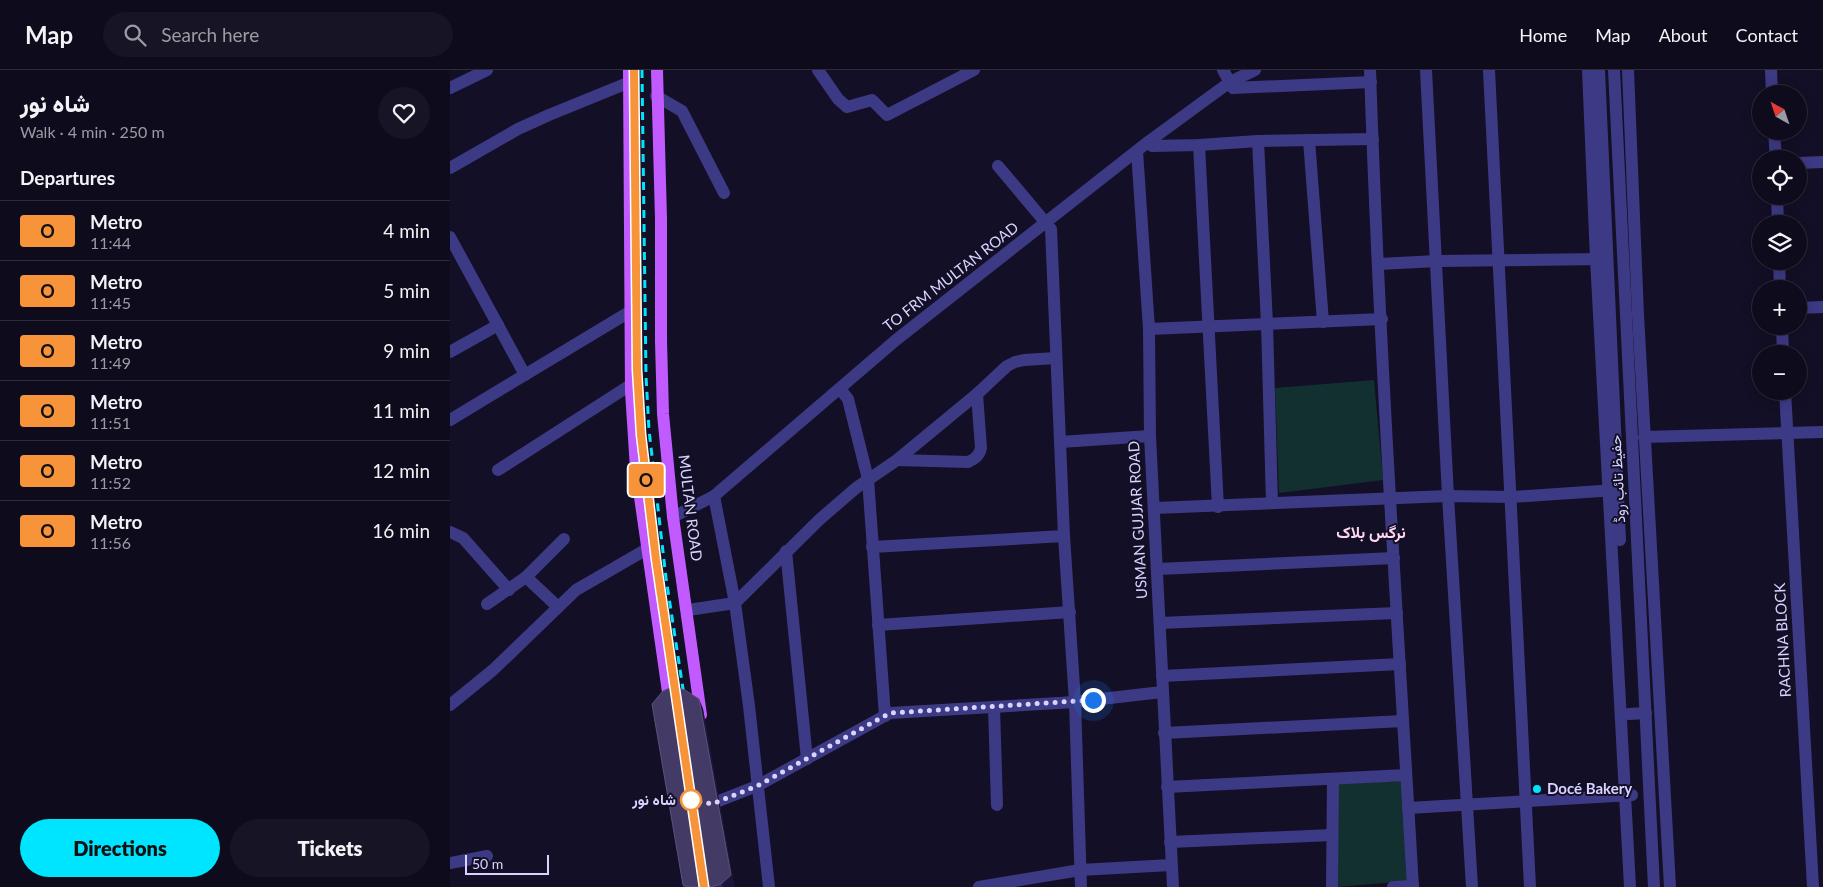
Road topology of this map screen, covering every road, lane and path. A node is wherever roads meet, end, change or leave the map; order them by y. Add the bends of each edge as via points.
1 (487, 70) edge
2 (657, 70) edge
3 (818, 70) edge
4 (974, 70) edge
5 (1223, 70) edge
6 (1255, 70) edge
7 (1426, 70) edge
8 (1489, 70) edge
9 (1588, 70) edge
10 (1599, 70) edge
11 (1614, 70) edge
12 (1628, 70) edge
13 (1771, 70) edge
14 (630, 76) edge
15 (1371, 76) edge
16 (1230, 82) junction
17 (1772, 85) edge
18 (450, 88) edge
19 (656, 96) junction
20 (1372, 139) junction
21 (1309, 140) junction
22 (1258, 141) junction
23 (1148, 142) junction
24 (1199, 146) junction
25 (1137, 151) junction
26 (1823, 162) edge
27 (1807, 163) edge
28 (998, 166) dead end
29 (450, 168) edge
30 (724, 194) dead end
31 (1046, 222) junction
32 (450, 237) edge
33 (1602, 259) junction
34 (1437, 261) junction
35 (1498, 261) junction
36 (1379, 264) junction
37 (1823, 307) edge
38 (1807, 308) edge
39 (631, 311) junction
40 (1382, 319) junction
41 (1323, 322) junction
42 (1267, 324) junction
43 (498, 325) junction
44 (1208, 326) junction
45 (1149, 329) junction
46 (450, 352) edge
47 (1056, 358) junction
48 (525, 375) junction
49 (632, 384) junction
50 (840, 389) junction
51 (977, 394) junction
52 (1785, 400) edge
53 (450, 420) edge
54 (1640, 429) junction
55 (1823, 432) edge
56 (1787, 434) junction
57 (1150, 436) junction
58 (1060, 442) junction
59 (897, 460) junction
60 (498, 470) dead end
61 (868, 479) junction
62 (1613, 490) junction
63 (714, 496) junction
64 (1448, 496) junction
65 (1512, 497) junction
66 (1390, 499) junction
67 (1272, 503) junction
68 (1218, 507) junction
69 (1155, 508) junction
70 (673, 517) junction
71 (450, 532) edge
72 (1064, 536) junction
73 (564, 539) dead end
74 (872, 547) junction
75 (647, 549) junction
76 (786, 551) junction
77 (1394, 558) junction
78 (1158, 569) junction
79 (526, 577) junction
80 (508, 590) junction
81 (735, 603) junction
82 (487, 604) dead end
83 (558, 606) junction
84 (688, 610) junction
85 (1070, 612) junction
86 (1397, 614) junction
87 (1160, 623) junction
88 (878, 625) junction
89 (1400, 664) junction
90 (1162, 676) junction
91 (1162, 692) junction
92 (1075, 702) junction
93 (450, 705) edge
94 (994, 707) junction
95 (1646, 713) junction
96 (1629, 714) junction
97 (885, 716) junction
98 (1403, 722) junction
99 (672, 723) edge
100 (703, 729) edge
101 (1164, 733) junction
102 (807, 759) junction
103 (1406, 775) junction
104 (1333, 779) junction
105 (757, 786) junction
106 (1167, 787) junction
107 (1629, 796) junction
108 (1526, 802) junction
109 (712, 804) edge
110 (997, 805) dead end
111 (1467, 805) junction
112 (1408, 808) junction
113 (1332, 835) junction
114 (1170, 842) junction
115 (487, 856) dead end
116 (450, 863) edge
117 (1171, 865) junction
118 (1080, 870) junction
119 (1413, 886) edge
120 (770, 887) edge
121 (979, 887) edge
122 (1081, 887) edge
123 (1173, 887) edge
124 (1332, 887) edge
125 (1393, 887) edge
126 (1472, 887) edge
127 (1530, 887) edge
128 (1630, 887) edge
129 (1636, 887) edge
130 (1654, 887) edge
131 (1670, 887) edge
132 (1813, 887) edge

1 - 18 street
2 - 19 main road, MULTAN ROAD
3 - 4 street via 847,107 872,100 887,115
5 - 16 street
6 - 16 street, TO FRM MULTAN ROAD
7 - 34 street
8 - 35 street
9 - 33 street
10 - 33 street, حفیظ تائب روڈ
11 - 54 street, حفیظ تائب روڈ
12 - 54 street
13 - 17 street
14 - 29 street via 549,114
14 - 39 main road
15 - 16 street via 1233,88
15 - 20 street
16 - 23 street, TO FRM MULTAN ROAD
19 - 30 street via 682,111
19 - 70 main road, MULTAN ROAD via 663,414
20 - 21 street
20 - 36 street
21 - 22 street
21 - 41 street
22 - 24 street
22 - 42 street
23 - 24 street via 1152,146
23 - 25 street, TO FRM MULTAN ROAD
24 - 44 street
25 - 31 street, TO FRM MULTAN ROAD
25 - 45 street, USMAN GUJJAR ROAD
26 - 27 street
28 - 31 street
31 - 47 street via 1051,228
31 - 50 street, TO FRM MULTAN ROAD via 896,340
32 - 43 street
33 - 35 street
33 - 62 street, حفیظ تائب روڈ
34 - 35 street
34 - 36 street
34 - 64 street
35 - 65 street
36 - 40 street
37 - 38 street
39 - 48 street
39 - 49 main road
40 - 41 street
40 - 66 street
41 - 42 street
42 - 44 street
42 - 67 street
43 - 46 street
43 - 48 street
44 - 45 street
44 - 68 street
45 - 57 street, USMAN GUJJAR ROAD
47 - 51 street via 1015,362
47 - 58 street
48 - 53 street
49 - 60 street
49 - 75 main road via 636,469
50 - 61 street via 848,399
50 - 63 street, TO FRM MULTAN ROAD
51 - 59 street
51 - 59 street via 981,448 974,460
52 - 56 street, RACHNA BLOCK
54 - 56 street
54 - 95 street, حفیظ تائب روڈ
54 - 131 street
55 - 56 street
56 - 132 street, RACHNA BLOCK
57 - 58 street
57 - 69 street, USMAN GUJJAR ROAD
58 - 72 street
59 - 61 street
61 - 74 street
61 - 76 street
62 - 65 street
62 - 96 street, حفیظ تائب روڈ
62 - 107 street
63 - 70 street, TO FRM MULTAN ROAD
63 - 81 street
64 - 65 street
64 - 66 street
64 - 111 street
65 - 108 street
66 - 67 street
66 - 77 street
67 - 68 street
68 - 69 street
69 - 78 street, USMAN GUJJAR ROAD
70 - 84 main road, MULTAN ROAD
71 - 80 street via 463,538
72 - 74 street
72 - 85 street
73 - 79 street
74 - 88 street
75 - 83 street via 576,590
75 - 99 main road
76 - 81 street
76 - 102 street
77 - 78 street
77 - 86 street
78 - 87 street, USMAN GUJJAR ROAD
79 - 80 street
79 - 83 street
80 - 82 street
81 - 84 street
81 - 105 street
83 - 93 street via 493,670
84 - 100 main road, MULTAN ROAD
85 - 88 street
85 - 92 street
86 - 87 street
86 - 89 street
87 - 90 street, USMAN GUJJAR ROAD
88 - 97 street
89 - 90 street
89 - 98 street
90 - 91 street, USMAN GUJJAR ROAD
91 - 92 street
91 - 101 street, USMAN GUJJAR ROAD
92 - 94 street
92 - 118 street
94 - 97 street via 890,713
94 - 110 street
95 - 96 street
95 - 130 street, حفیظ تائب روڈ
96 - 107 street, حفیظ تائب روڈ
97 - 102 street
98 - 101 street
98 - 103 street
101 - 106 street, USMAN GUJJAR ROAD
102 - 105 street
103 - 104 street
103 - 112 street
104 - 106 street
104 - 113 street
105 - 109 street
105 - 120 street
106 - 114 street, USMAN GUJJAR ROAD
107 - 108 street
107 - 128 street
107 - 129 street, حفیظ تائب روڈ
108 - 111 street
108 - 127 street
111 - 112 street
111 - 126 street
112 - 119 street
113 - 114 street
113 - 124 street
114 - 117 street, USMAN GUJJAR ROAD
115 - 116 street
117 - 118 street
117 - 123 street, USMAN GUJJAR ROAD
118 - 121 street
118 - 122 street
119 - 125 street

